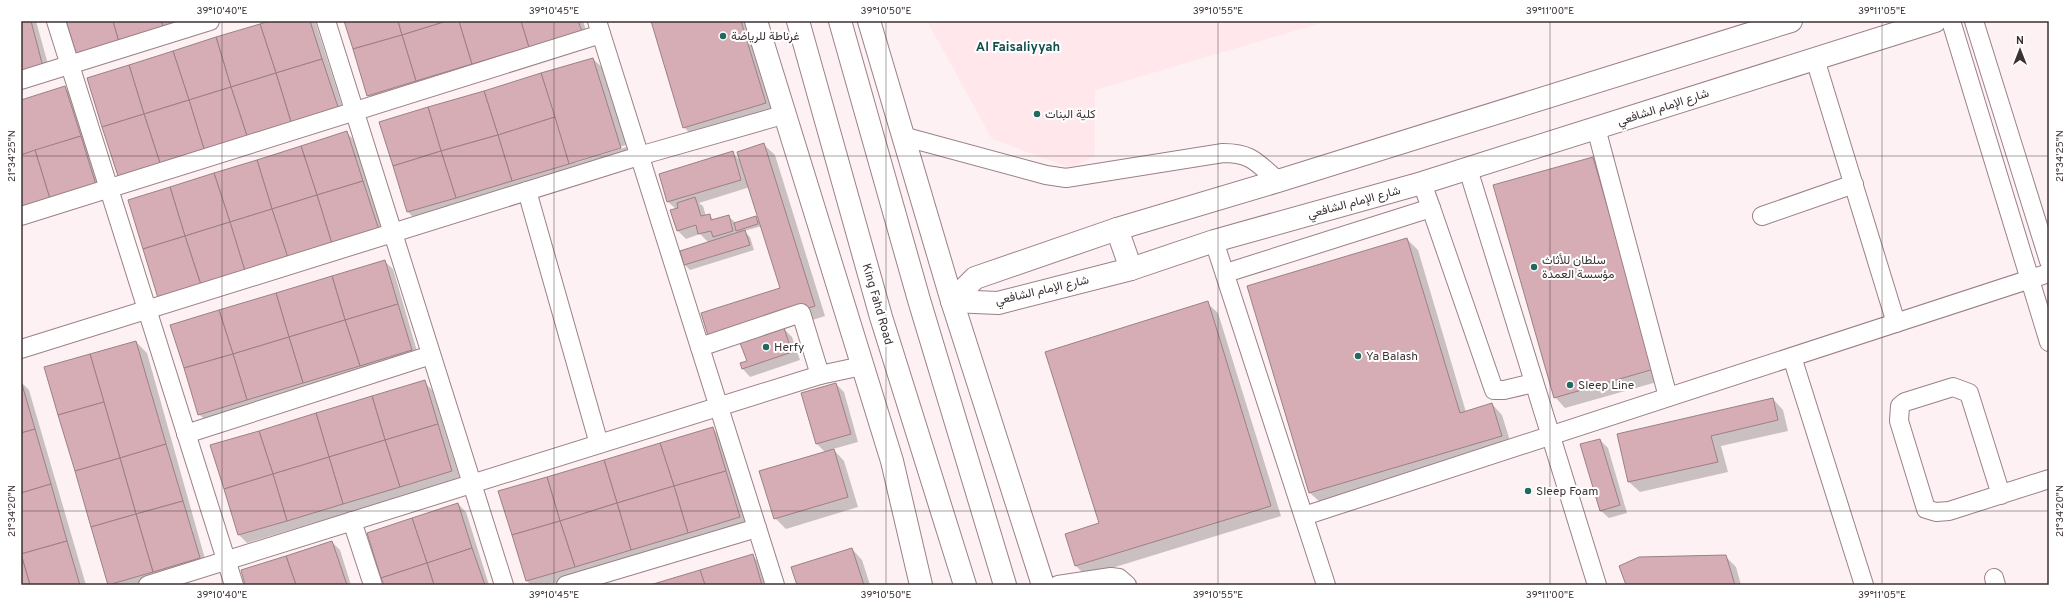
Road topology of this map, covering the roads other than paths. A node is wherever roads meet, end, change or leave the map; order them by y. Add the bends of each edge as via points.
1 (56, 21) edge
2 (210, 21) edge
3 (326, 21) edge
4 (756, 21) edge
5 (798, 21) edge
6 (840, 21) edge
7 (869, 21) edge
8 (1791, 21) edge
9 (1935, 21) edge
10 (1951, 21) edge
11 (1974, 21) edge
12 (599, 27) edge
13 (1815, 59) junction
14 (70, 65) junction
15 (21, 80) edge
16 (354, 111) junction
17 (786, 114) junction
18 (1596, 128) junction
19 (902, 136) junction
20 (639, 156) junction
21 (1468, 169) junction
22 (1278, 181) junction
23 (1422, 183) junction
24 (1854, 184) junction
25 (108, 188) junction
26 (527, 191) junction
27 (1430, 208) junction
28 (21, 216) edge
29 (1762, 216) dead end
30 (1117, 229) junction
31 (393, 233) junction
32 (1214, 241) junction
33 (2049, 261) edge
34 (1131, 269) junction
35 (1226, 273) junction
36 (2049, 273) edge
37 (2030, 279) junction
38 (952, 301) junction
39 (146, 310) junction
40 (1896, 323) junction
41 (2049, 342) edge
42 (700, 347) junction
43 (21, 349) edge
44 (431, 355) junction
45 (1792, 357) junction
46 (862, 366) junction
47 (820, 375) junction
48 (1534, 382) junction
49 (1668, 397) junction
50 (719, 406) junction
51 (186, 434) junction
52 (1550, 436) junction
53 (599, 444) junction
54 (892, 460) junction
55 (2049, 479) edge
56 (472, 484) junction
57 (2001, 494) junction
58 (1304, 516) junction
59 (352, 521) junction
60 (757, 528) junction
61 (226, 560) junction
62 (1086, 583) edge
63 (1862, 584) edge
64 (148, 585) edge
65 (234, 585) edge
66 (373, 585) edge
67 (504, 585) edge
68 (566, 585) edge
69 (775, 585) edge
70 (921, 585) edge
71 (936, 585) edge
72 (965, 585) edge
73 (1005, 585) edge
74 (1043, 585) edge
75 (1058, 585) edge
76 (1127, 585) edge
77 (1326, 585) edge
78 (1597, 585) edge

1 - 14 street
2 - 14 street
3 - 16 street
4 - 17 main road
5 - 72 main road, King Fahd Road via 881,317
6 - 73 main road via 919,300
7 - 19 main road
8 - 22 main road
9 - 13 main road, شارع الإمام الشافعي
10 - 37 street
11 - 33 street
12 - 16 street
12 - 20 street
13 - 18 main road, شارع الإمام الشافعي
13 - 24 street
14 - 15 street
14 - 25 street
16 - 25 street
16 - 31 street
17 - 20 street
17 - 46 main road
18 - 21 main road, شارع الإمام الشافعي
18 - 49 street
19 - 22 street via 1046,175 1066,178 1223,153 1238,153 1251,157
19 - 38 main road
20 - 26 street
20 - 42 street
21 - 23 main road, شارع الإمام الشافعي
21 - 48 street
22 - 30 main road
23 - 27 street
23 - 32 main road, شارع الإمام الشافعي
24 - 29 street
24 - 40 street
25 - 28 street
25 - 39 street
26 - 31 street
26 - 53 street
27 - 35 street
27 - 48 street via 1494,390
30 - 34 main road
30 - 38 main road via 975,278
31 - 39 street
31 - 44 street
32 - 34 main road, شارع الإمام الشافعي
32 - 35 street
34 - 38 main road, شارع الإمام الشافعي via 998,303
35 - 58 street
36 - 37 street
37 - 40 street
37 - 41 street
38 - 74 main road
39 - 43 street
39 - 51 street
40 - 45 street
42 - 47 street via 801,313
42 - 50 street
44 - 51 street
44 - 56 street
45 - 49 street
45 - 63 street
46 - 47 street
46 - 54 main road
47 - 50 street
48 - 52 street
49 - 52 street
50 - 53 street
50 - 60 street
51 - 61 street
52 - 58 street
52 - 78 street
53 - 56 street
54 - 70 main road
54 - 71 main road
55 - 57 street
56 - 59 street
56 - 67 street
57 - 57 street via 1969,392 1953,387 1904,402 1900,406 1899,421 1926,509 1936,512 1950,511
58 - 77 street
59 - 61 street
59 - 66 street
60 - 68 street
60 - 69 street
61 - 64 street
61 - 65 street
62 - 75 street
62 - 76 street via 1110,577 1119,578

